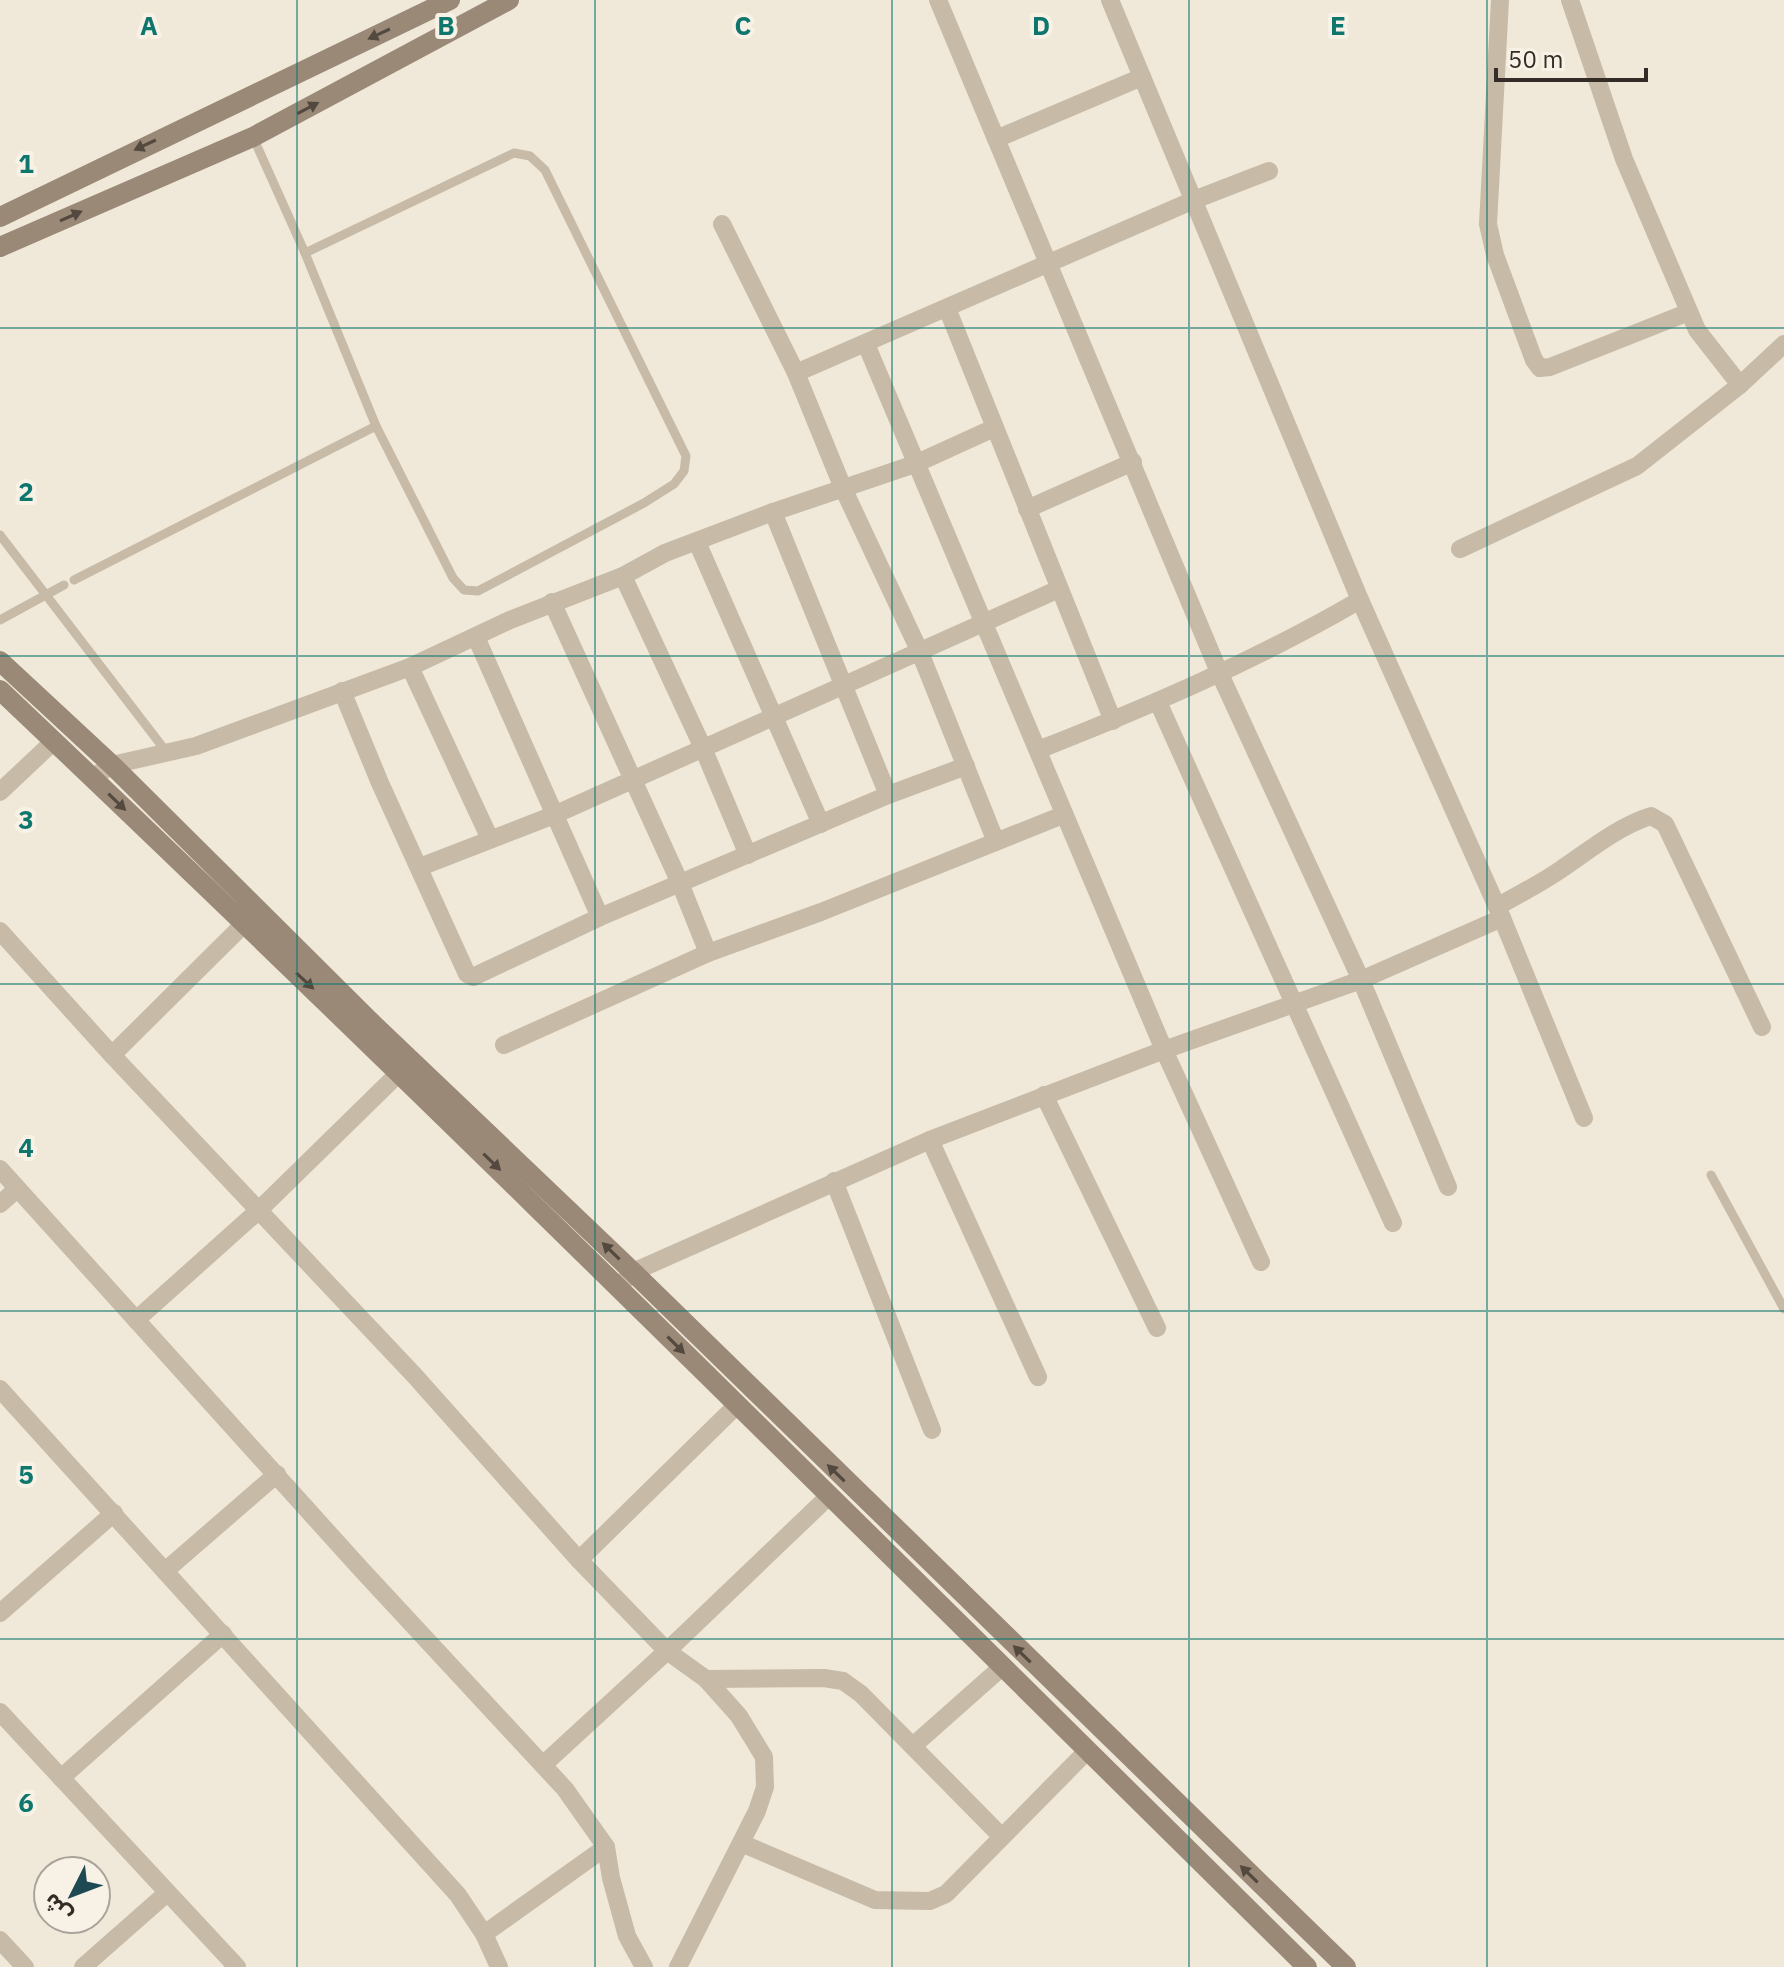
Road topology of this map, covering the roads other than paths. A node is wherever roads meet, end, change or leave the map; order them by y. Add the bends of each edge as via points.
1 (450, 0) edge
2 (509, 0) edge
3 (938, 0) edge
4 (1110, 0) edge
5 (1500, 0) edge
6 (1570, 0) edge
7 (1142, 77) junction
8 (253, 137) junction
9 (996, 139) junction
10 (1269, 171) dead end
11 (1194, 200) junction
12 (0, 217) edge
13 (722, 224) dead end
14 (0, 247) edge
15 (305, 253) junction
16 (1048, 262) junction
17 (947, 308) junction
18 (1689, 312) junction
19 (866, 344) junction
20 (1784, 344) edge
21 (796, 373) junction
22 (1740, 385) junction
23 (376, 426) junction
24 (994, 428) junction
25 (1133, 462) junction
26 (915, 464) junction
27 (843, 488) junction
28 (1027, 509) junction
29 (773, 512) junction
30 (0, 535) edge
31 (697, 542) junction
32 (1460, 549) dead end
33 (623, 576) junction
34 (74, 580) dead end
35 (64, 585) dead end
36 (1059, 589) junction
37 (44, 596) junction
38 (1360, 600) junction
39 (552, 602) junction
40 (0, 620) edge
41 (983, 621) junction
42 (476, 637) junction
43 (919, 650) junction
44 (0, 661) edge
45 (410, 667) junction
46 (1219, 672) junction
47 (841, 685) junction
48 (0, 690) edge
49 (342, 691) junction
50 (1158, 702) junction
51 (773, 716) junction
52 (1113, 721) junction
53 (54, 741) junction
54 (703, 748) junction
55 (1038, 750) junction
56 (168, 754) junction
57 (112, 765) junction
58 (966, 766) junction
59 (92, 778) junction
60 (633, 780) junction
61 (0, 792) edge
62 (888, 795) junction
63 (554, 815) junction
64 (1063, 815) junction
65 (821, 824) junction
66 (490, 839) junction
67 (996, 842) junction
68 (748, 855) junction
69 (420, 867) junction
70 (680, 883) junction
71 (1499, 912) junction
72 (600, 917) junction
73 (244, 924) junction
74 (0, 931) edge
75 (708, 953) junction
76 (1361, 980) junction
77 (1293, 1005) junction
78 (1762, 1027) dead end
79 (504, 1045) dead end
80 (1164, 1050) junction
81 (112, 1055) junction
82 (400, 1072) junction
83 (1044, 1095) junction
84 (1584, 1118) dead end
85 (930, 1140) junction
86 (0, 1169) edge
87 (1711, 1175) dead end
88 (834, 1181) junction
89 (1448, 1187) dead end
90 (17, 1189) junction
91 (0, 1204) edge
92 (258, 1211) junction
93 (1393, 1223) dead end
94 (1261, 1262) dead end
95 (626, 1279) junction
96 (1784, 1309) edge
97 (136, 1320) junction
98 (1157, 1328) dead end
99 (1038, 1377) dead end
100 (0, 1389) edge
101 (737, 1405) junction
102 (932, 1430) dead end
103 (277, 1474) junction
104 (829, 1496) junction
105 (114, 1513) junction
106 (579, 1560) junction
107 (165, 1571) junction
108 (0, 1613) edge
109 (223, 1634) junction
110 (667, 1651) junction
111 (1002, 1667) junction
112 (706, 1679) junction
113 (1053, 1684) junction
114 (1036, 1700) junction
115 (0, 1712) edge
116 (914, 1745) junction
117 (1087, 1751) junction
118 (544, 1764) junction
119 (61, 1778) junction
120 (1001, 1836) junction
121 (741, 1843) junction
122 (606, 1847) junction
123 (167, 1893) junction
124 (1284, 1908) junction
125 (1265, 1926) junction
126 (484, 1934) junction
127 (0, 1940) edge
128 (25, 1967) edge
129 (83, 1967) edge
130 (237, 1967) edge
131 (499, 1967) edge
132 (644, 1967) edge
133 (678, 1967) edge
134 (1307, 1967) edge
135 (1346, 1967) edge

1 -> 12 main road
8 -> 2 main road
3 - 9 street
4 - 7 street
5 - 18 street via 1488,224 1534,360 1540,368 1550,367
6 - 18 street via 1624,159
7 - 9 street
7 - 11 street
14 -> 8 main road
8 - 15 lane
9 - 16 street
10 - 11 street
11 - 16 street
11 - 38 street
13 - 21 street
15 - 23 lane
15 - 23 lane via 514,153 530,156 545,170 686,456 684,471 674,484 644,503 478,591 464,590 453,578
16 - 17 street
16 - 25 street
17 - 19 street
17 - 24 street
18 - 22 street
19 - 21 street
19 - 26 street
20 - 22 street
21 - 27 street
22 - 32 street via 1637,466
23 - 34 lane
24 - 26 street
24 - 28 street
25 - 28 street
25 - 46 street
26 - 27 street
26 - 41 street
27 - 29 street
27 - 43 street
28 - 36 street
29 - 31 street
29 - 47 street
30 - 37 lane
31 - 33 street
31 - 51 street
33 - 39 street
33 - 54 street
35 - 37 lane
36 - 41 street
36 - 52 street
37 - 40 lane
37 - 56 lane
38 - 46 street
38 - 71 street
39 - 42 street
39 - 60 street
41 - 43 street
41 - 55 street
42 - 45 street
42 - 63 street
43 - 47 street
43 - 58 street
44 - 57 main road
45 - 49 street
45 - 66 street
46 - 50 street
46 - 76 street
47 - 51 street
47 - 62 street
48 - 53 main road
49 - 56 street
49 - 69 street
50 - 52 street
50 - 77 street
51 - 54 street
51 - 65 street
52 - 55 street
53 - 59 main road
53 - 61 street
54 - 60 street
54 - 68 street
55 - 64 street
56 - 57 street
57 - 59 street
95 -> 57 main road
58 - 62 street
58 - 67 street
59 -> 73 main road
60 - 63 street
60 - 70 street
62 - 65 street
63 - 66 street
63 - 72 street
64 - 67 street
64 - 80 street
65 - 68 street
66 - 69 street
67 - 75 street
68 - 70 street
69 - 72 street via 467,974 473,977
70 - 72 street
70 - 75 street
71 - 76 street
71 - 78 street via 1651,816 1665,824
71 - 84 street
73 - 81 street
73 -> 82 main road
74 - 81 street
75 - 79 street
76 - 77 street
76 - 89 street
77 - 80 street
77 - 93 street
80 - 83 street
80 - 94 street
81 - 92 street
82 - 92 street
82 -> 95 main road
83 - 85 street
83 - 98 street
85 - 88 street
85 - 99 street
86 - 90 street
87 - 96 lane
88 - 95 street
88 - 102 street
90 - 91 street
90 - 97 street
92 - 97 street
92 - 106 street
95 -> 101 main road
113 -> 95 main road
97 - 103 street
100 - 105 street
101 - 104 main road
101 - 106 street
103 - 107 street
103 - 118 street
104 - 110 street
104 - 111 main road
105 - 107 street
105 - 108 street
106 - 110 street
107 - 109 street
109 - 119 street
109 - 126 street via 458,1895
110 - 112 street
110 - 118 street
111 - 114 main road
111 - 116 street
112 - 116 street via 843,1681
112 - 121 street via 739,1716 764,1757 765,1787
113 - 114 main road
124 -> 113 main road
114 - 117 main road
115 - 119 street
116 - 120 street
117 - 120 street
117 - 125 main road
118 - 122 street
119 - 123 street
120 - 121 street via 946,1894 909,1902 875,1900
121 - 133 street
122 - 126 street
122 - 132 street via 627,1936
123 - 129 street
123 - 130 street
124 - 125 main road
124 - 135 main road
125 - 134 main road
126 - 131 street
127 - 128 street

